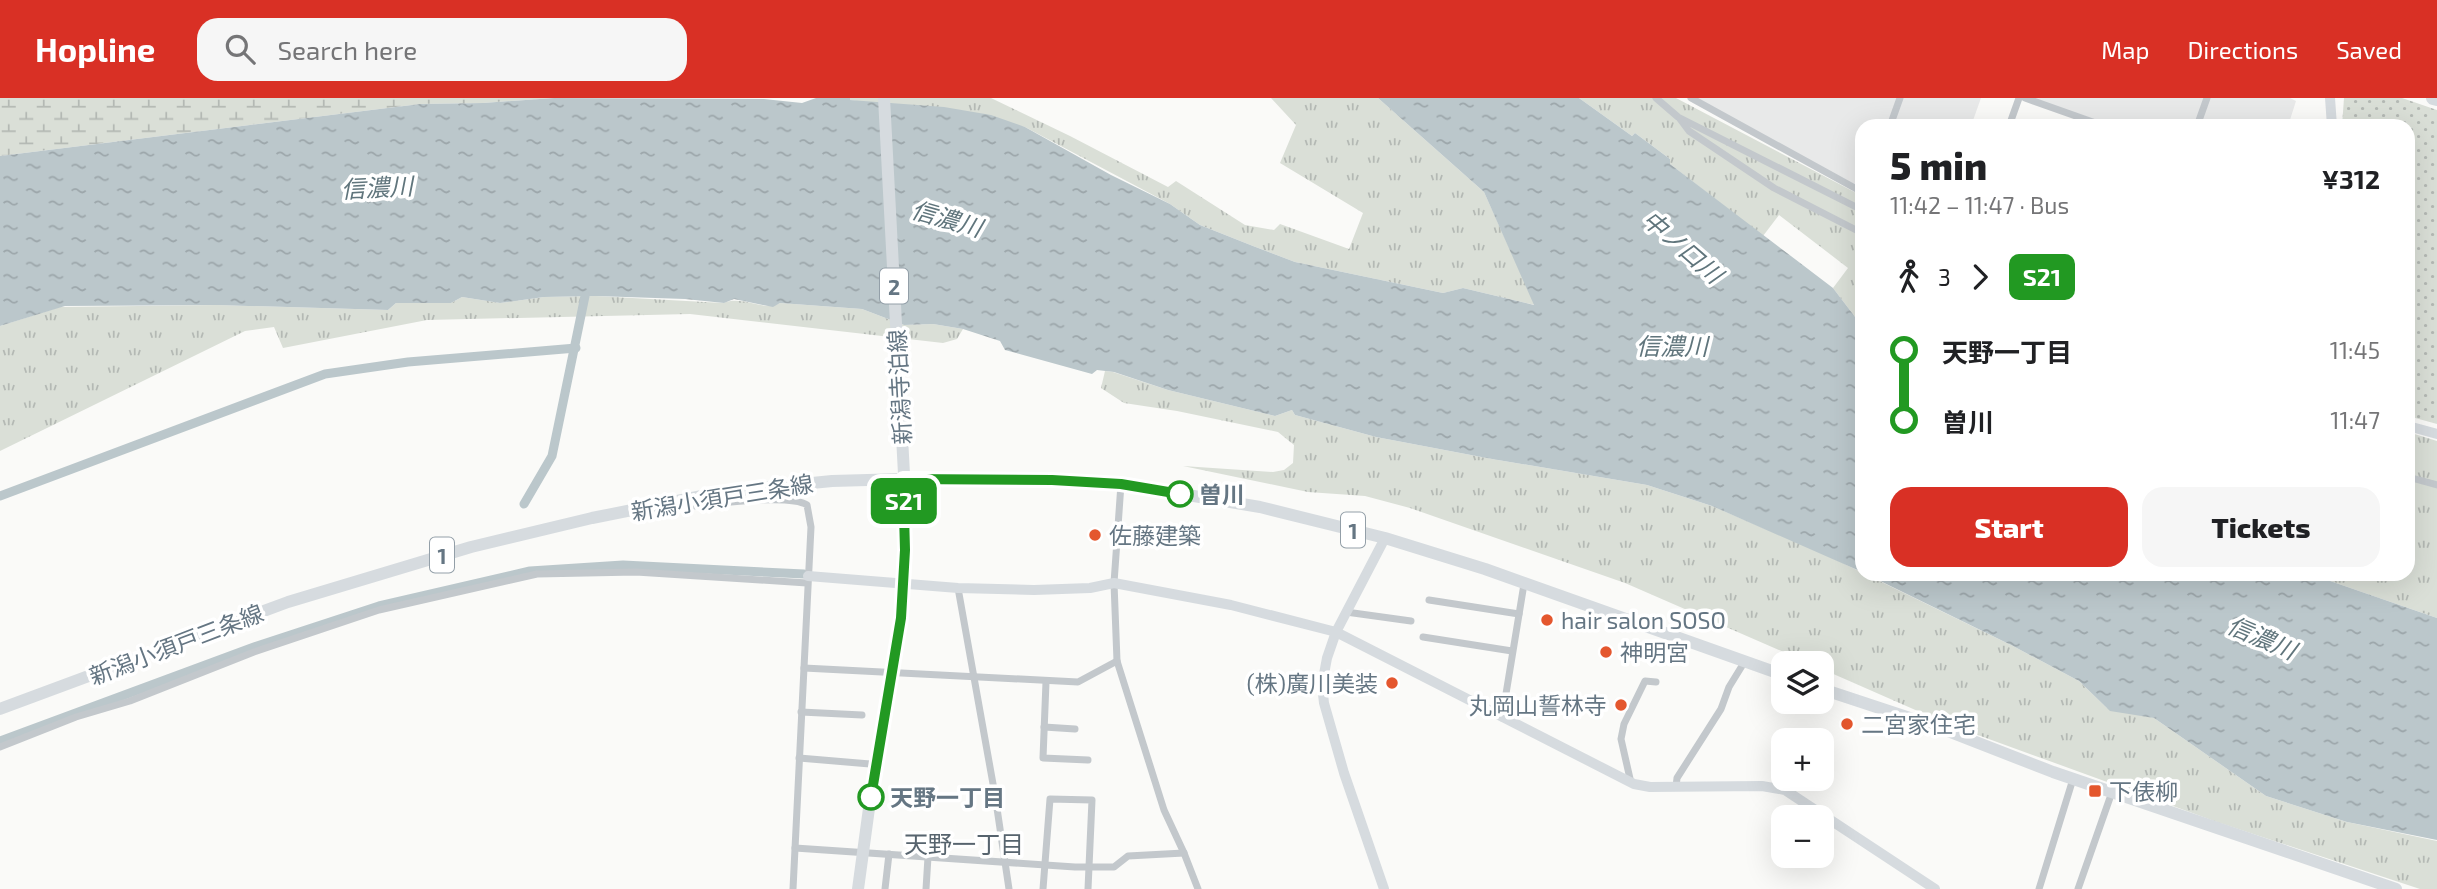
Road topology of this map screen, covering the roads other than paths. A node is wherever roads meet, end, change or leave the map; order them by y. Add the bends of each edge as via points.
1 (884, 98) edge
2 (1657, 98) edge
3 (1690, 98) edge
4 (1900, 98) edge
5 (2019, 98) edge
6 (2025, 98) edge
7 (2207, 98) edge
8 (2331, 101) edge
9 (1678, 117) junction
10 (1892, 119) edge
11 (2012, 119) edge
12 (2084, 119) edge
13 (2200, 119) edge
14 (2332, 119) edge
15 (1855, 188) edge
16 (1855, 206) edge
17 (1855, 229) edge
18 (2415, 428) edge
19 (2437, 434) edge
20 (903, 477) junction
21 (2415, 479) edge
22 (1121, 484) junction
23 (2437, 485) edge
24 (687, 499) junction
25 (1385, 538) junction
26 (808, 580) junction
27 (1114, 583) junction
28 (1524, 584) junction
29 (958, 589) junction
30 (1429, 600) dead end
31 (1346, 612) junction
32 (1519, 614) junction
33 (1410, 621) dead end
34 (1336, 632) junction
35 (1423, 637) dead end
36 (1512, 651) junction
37 (1116, 661) junction
38 (1745, 661) junction
39 (804, 668) junction
40 (1771, 671) edge
41 (975, 678) junction
42 (1046, 682) junction
43 (1656, 682) dead end
44 (1834, 693) edge
45 (0, 709) edge
46 (801, 712) junction
47 (862, 715) dead end
48 (1502, 718) junction
49 (1044, 727) junction
50 (1075, 729) dead end
51 (0, 747) edge
52 (799, 758) junction
53 (1088, 760) dead end
54 (870, 764) dead end
55 (2073, 779) junction
56 (1631, 783) junction
57 (1676, 788) junction
58 (2112, 792) junction
59 (795, 848) junction
60 (862, 853) junction
61 (1184, 853) junction
62 (889, 854) junction
63 (928, 857) junction
64 (1004, 862) junction
65 (1044, 865) junction
66 (1090, 866) junction
67 (793, 889) edge
68 (858, 889) edge
69 (885, 889) edge
70 (926, 889) edge
71 (1009, 889) edge
72 (1043, 889) edge
73 (1088, 889) edge
74 (1198, 889) edge
75 (1384, 889) edge
76 (1936, 889) edge
77 (2039, 889) edge
78 (2078, 889) edge
79 (2396, 889) edge

1 - 20 main road, 新潟寺泊線 / 2
2 - 9 street
3 - 15 street
4 - 10 street
5 - 11 street
6 - 12 street
7 - 13 street
8 - 14 street
9 - 16 street
9 - 17 street via 1689,131 1770,186
18 - 19 street
20 - 22 main road, 新潟小須戸三条線 / 1
20 - 24 main road, 新潟小須戸三条線 / 1 via 757,487
20 - 60 main road, 新潟寺泊線 / 2 via 905,550 896,656
21 - 23 street
22 - 25 main road, 新潟小須戸三条線 / 1 via 1260,508
22 - 27 street
24 - 26 street via 695,506 803,501 810,519
24 - 45 main road, 新潟小須戸三条線 / 1 via 471,547 288,602
25 - 28 main road, 新潟小須戸三条線 / 1
25 - 31 street
26 - 29 street
26 - 39 street
26 - 51 street via 636,572 537,574 379,610
27 - 29 street via 1068,589
27 - 34 street via 1231,605
27 - 37 street
28 - 32 street
28 - 38 main road, 新潟小須戸三条線 / 1
29 - 41 street
30 - 32 street
31 - 33 street
31 - 34 street
32 - 36 street
34 - 48 street
34 - 75 street via 1322,685 1324,703
35 - 36 street
36 - 48 street
37 - 42 street via 1079,682
37 - 61 street via 1164,810
38 - 40 main road, 新潟小須戸三条線 / 1
38 - 57 street
39 - 41 street
39 - 46 street
41 - 42 street
41 - 64 street
42 - 49 street
43 - 56 street via 1645,681 1624,724 1621,740
44 - 55 main road
46 - 47 street
46 - 52 street
48 - 56 street
49 - 50 street
49 - 53 street via 1043,758
52 - 54 street
52 - 59 street
55 - 58 main road
55 - 77 street
56 - 57 street
57 - 76 street via 1762,786 1785,790
58 - 78 street
58 - 79 main road
59 - 60 street
59 - 67 street
60 - 62 street
60 - 68 main road, 2
61 - 66 street via 1128,856 1114,867
61 - 74 street
62 - 63 street
62 - 69 street
63 - 64 street
63 - 70 street
64 - 65 street
64 - 71 street
65 - 66 street
65 - 66 street via 1050,799 1092,800
65 - 72 street
66 - 73 street

